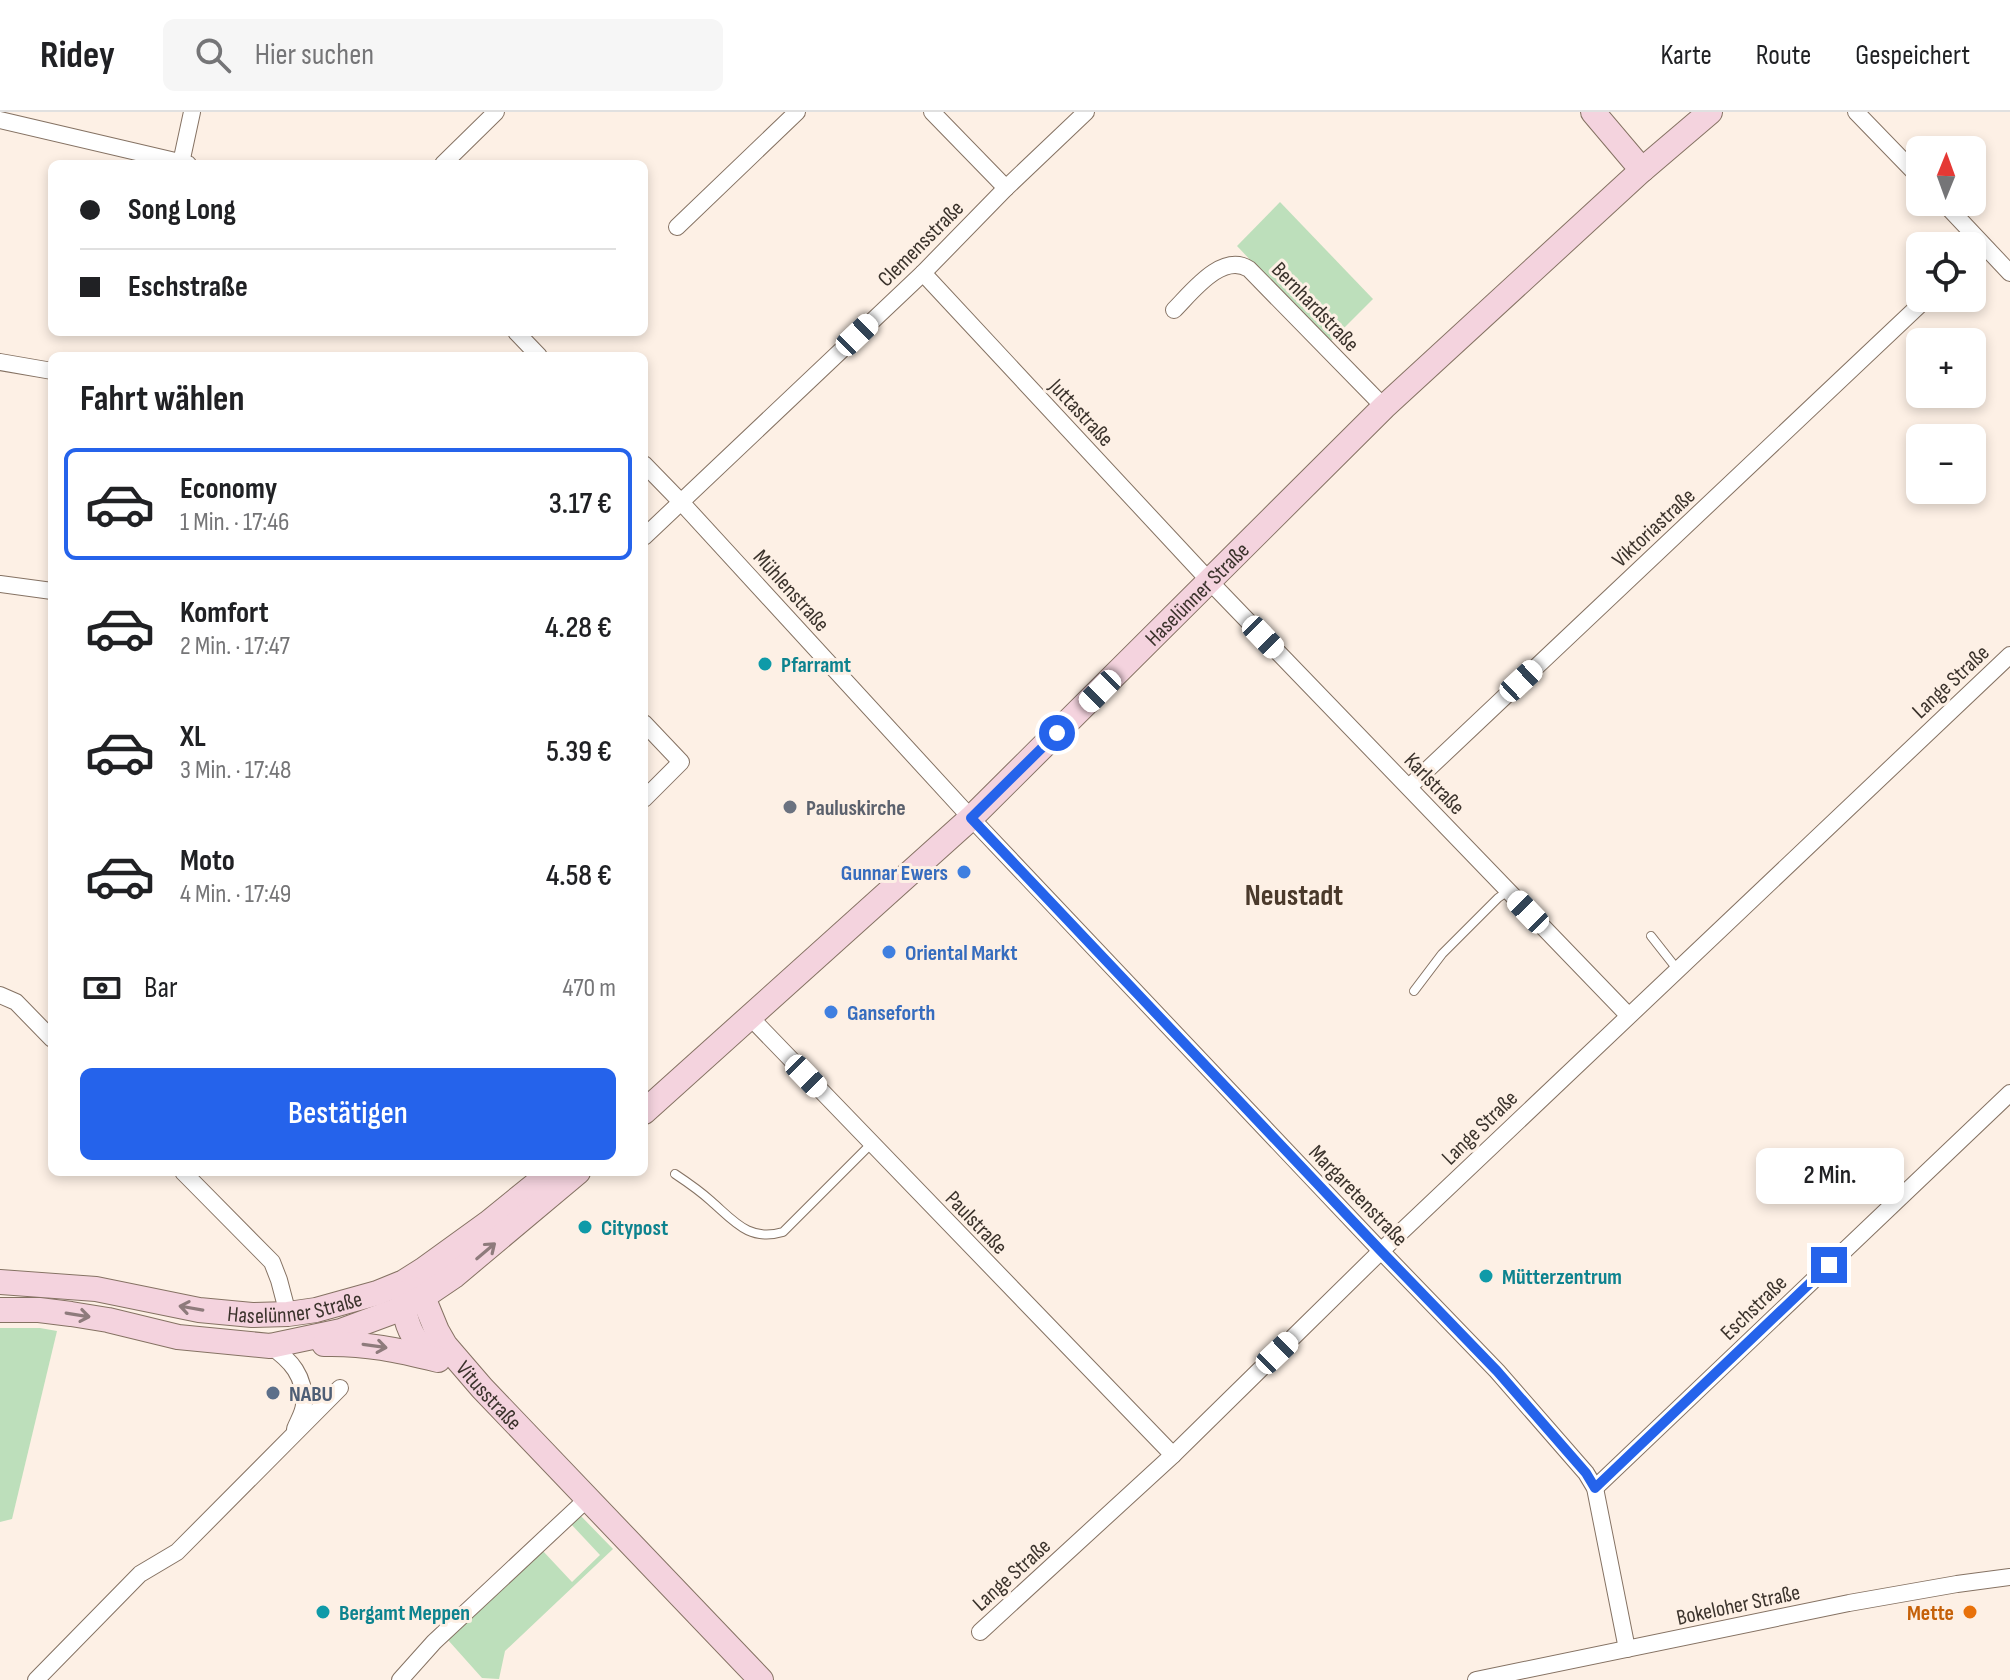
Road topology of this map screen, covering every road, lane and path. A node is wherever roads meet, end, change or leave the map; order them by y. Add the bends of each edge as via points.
1 (192, 112) edge
2 (496, 112) edge
3 (797, 112) edge
4 (932, 112) edge
5 (1086, 112) edge
6 (1593, 112) edge
7 (1710, 112) edge
8 (1856, 112) edge
9 (0, 120) edge
10 (171, 160) edge
11 (184, 160) edge
12 (447, 160) edge
13 (1906, 164) edge
14 (1642, 170) junction
15 (1006, 188) junction
16 (677, 227) dead end
17 (1986, 256) edge
18 (923, 273) junction
19 (2010, 273) edge
20 (1174, 310) dead end
21 (1912, 312) edge
22 (520, 336) edge
23 (535, 352) edge
24 (0, 362) edge
25 (48, 370) edge
26 (1384, 407) junction
27 (648, 468) edge
28 (681, 502) junction
29 (648, 533) edge
30 (1210, 581) junction
31 (0, 584) edge
32 (48, 590) edge
33 (2010, 655) edge
34 (648, 727) edge
35 (1409, 787) junction
36 (648, 795) edge
37 (971, 818) junction
38 (1508, 891) junction
39 (1651, 936) dead end
40 (1677, 969) junction
41 (1414, 991) dead end
42 (0, 995) edge
43 (1628, 1015) junction
44 (751, 1018) junction
45 (48, 1035) edge
46 (682, 1076) junction
47 (2010, 1093) edge
48 (648, 1099) edge
49 (648, 1108) edge
50 (871, 1144) junction
51 (675, 1174) dead end
52 (187, 1176) edge
53 (546, 1176) edge
54 (573, 1176) edge
55 (1381, 1251) junction
56 (0, 1282) edge
57 (404, 1282) junction
58 (413, 1303) junction
59 (0, 1310) edge
60 (288, 1314) junction
61 (270, 1346) junction
62 (438, 1360) junction
63 (340, 1388) dead end
64 (482, 1388) junction
65 (292, 1436) junction
66 (1173, 1455) junction
67 (1595, 1488) junction
68 (587, 1499) junction
69 (2010, 1577) edge
70 (980, 1632) dead end
71 (1627, 1649) junction
72 (36, 1680) edge
73 (400, 1680) edge
74 (761, 1680) edge
75 (1476, 1680) edge

1 - 11 street
2 - 12 street
3 - 16 street
4 - 15 street
5 - 15 street, Clemensstraße
6 - 14 street
7 - 14 street, Haselünner Straße
8 - 13 street
9 - 10 street
14 - 26 street, Haselünner Straße
15 - 18 street, Clemensstraße
17 - 19 street
18 - 28 street, Clemensstraße
18 - 30 street, Juttastraße
20 - 26 street, Bernhardstraße via 1217,269 1241,264
21 - 35 street, Viktoriastraße
22 - 23 street
24 - 25 street
26 - 30 street, Haselünner Straße
27 - 28 street, Mühlenstraße
28 - 29 street, Clemensstraße
28 - 37 street, Mühlenstraße
30 - 35 street, Karlstraße
30 - 37 street, Haselünner Straße
31 - 32 street
33 - 40 street, Lange Straße
34 - 36 street via 681,762
35 - 38 street, Karlstraße
37 - 44 street, Haselünner Straße
37 - 55 street, Margaretenstraße
38 - 41 lane via 1442,954
38 - 43 street, Karlstraße
39 - 40 lane
40 - 43 street, Lange Straße
42 - 45 street via 16,1002
43 - 55 street, Lange Straße
44 - 46 street, Haselünner Straße
44 - 50 street, Paulstraße
46 - 48 street, Haselünner Straße
46 - 49 street, Haselünner Straße
47 - 67 street, Eschstraße
50 - 51 lane via 783,1232 771,1236 747,1231
50 - 66 street, Paulstraße
52 - 60 street via 272,1262
53 - 57 street, Haselünner Straße
58 -> 54 street, Haselünner Straße via 454,1276
55 - 66 street, Lange Straße
55 - 67 street, Margaretenstraße via 1497,1371
60 -> 56 street, Haselünner Straße via 199,1310 96,1289
57 - 58 street, Vitusstraße
57 - 60 street, Haselünner Straße via 346,1303
58 - 61 street, Haselünner Straße via 341,1331
58 - 62 street via 417,1342
58 - 64 street, Vitusstraße
59 -> 61 street, Haselünner Straße via 71,1314 178,1337
61 -> 62 street via 367,1344
61 - 65 street, Haselünner Straße via 301,1379 304,1407
62 - 64 street
63 - 65 street, Haselünner Straße
64 - 68 street, Vitusstraße
65 - 72 street, Haselünner Straße via 177,1552 140,1574
66 - 70 street, Lange Straße
67 - 71 street, Margaretenstraße
68 - 73 street
68 - 74 street, Vitusstraße
69 - 71 street, Bokeloher Straße via 1849,1603
71 - 75 street, Bokeloher Straße

